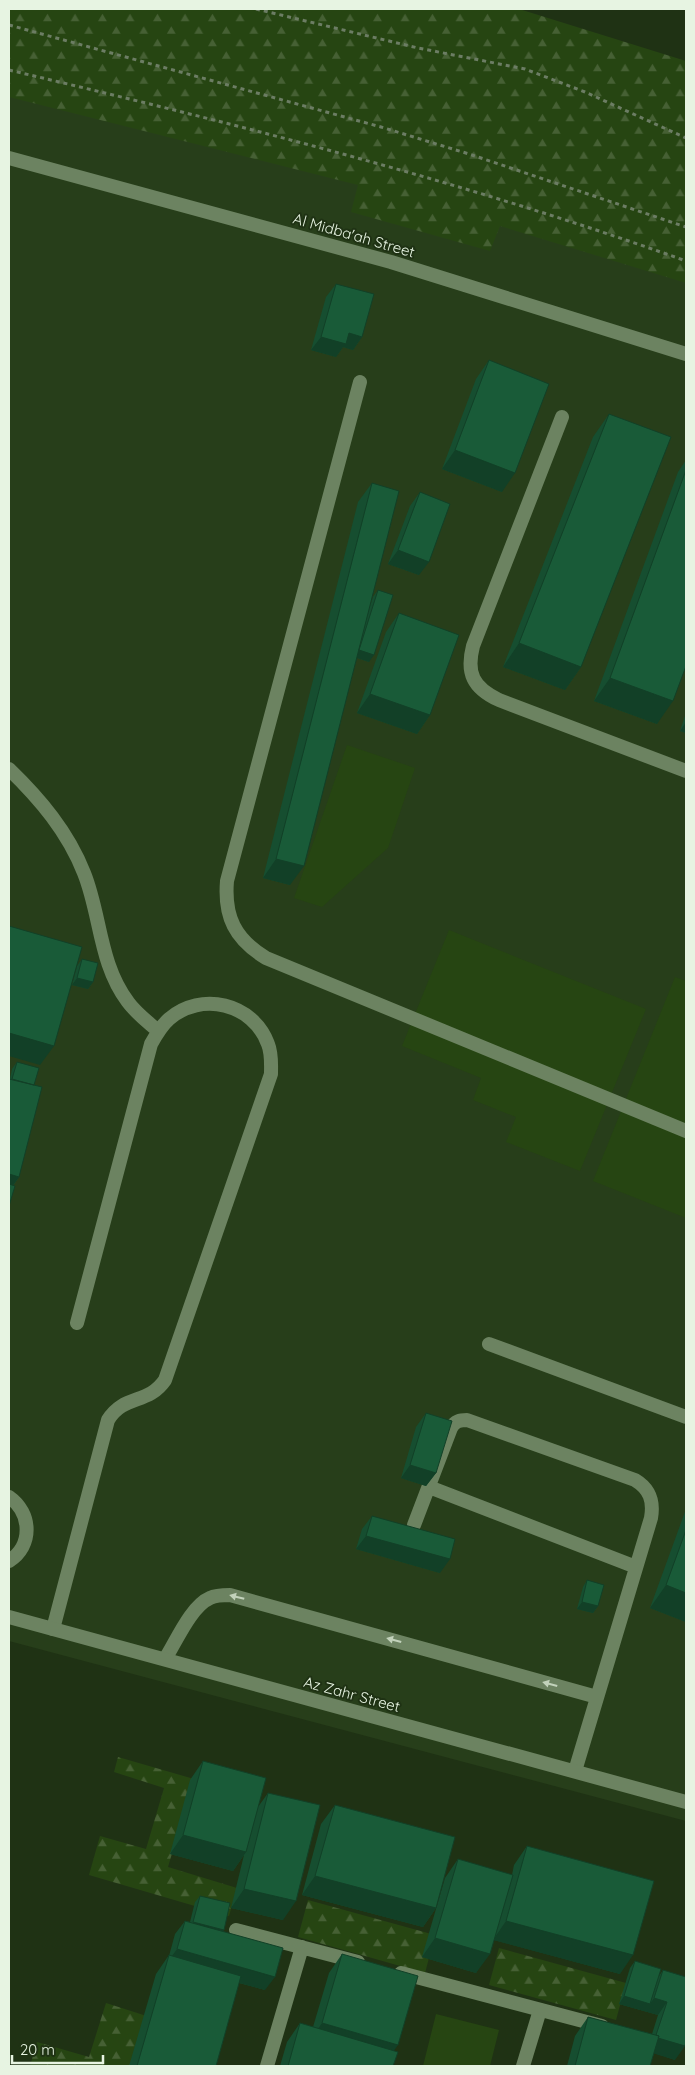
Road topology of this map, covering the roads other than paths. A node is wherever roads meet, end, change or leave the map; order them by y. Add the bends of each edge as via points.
1 (9, 158) edge
2 (686, 354) edge
3 (360, 382) dead end
4 (562, 417) dead end
5 (9, 769) edge
6 (686, 771) edge
7 (158, 1031) junction
8 (686, 1130) edge
9 (77, 1323) dead end
10 (489, 1344) dead end
11 (686, 1417) edge
12 (429, 1487) junction
13 (9, 1497) edge
14 (414, 1525) dead end
15 (9, 1561) edge
16 (636, 1567) junction
17 (9, 1617) edge
18 (53, 1629) junction
19 (165, 1660) junction
20 (597, 1697) junction
21 (575, 1771) junction
22 (686, 1802) edge
23 (236, 1930) dead end
24 (302, 1947) junction
25 (368, 1965) edge
26 (388, 1970) edge
27 (540, 2010) junction
28 (616, 2030) edge
29 (266, 2066) edge
30 (523, 2066) edge

1 - 2 street, Al Midba'ah Street via 391,262
3 - 8 street via 227,881 228,913 234,927 253,950 266,958
4 - 6 street via 473,646 471,673 477,685 493,697
5 - 7 street via 40,801 72,847 93,900 102,946 117,983 128,1002
7 - 9 street
7 - 18 street via 168,1019 194,1005 210,1003 239,1010 251,1019 268,1044 271,1074 165,1380 154,1393 120,1405 108,1420
10 - 11 street
12 - 14 street
12 - 16 street
12 - 16 street via 451,1428 462,1420 635,1480 648,1491 653,1509
13 - 15 street via 23,1510 27,1535 23,1547
16 - 20 street
17 - 18 street, Az Zahr Street
18 - 19 street, Az Zahr Street
20 -> 19 street via 230,1595 210,1598 201,1604
19 - 21 street, Az Zahr Street
20 - 21 street
21 - 22 street, Az Zahr Street
23 - 24 street
24 - 25 street
24 - 29 street
26 - 27 street
27 - 28 street
27 - 30 street

